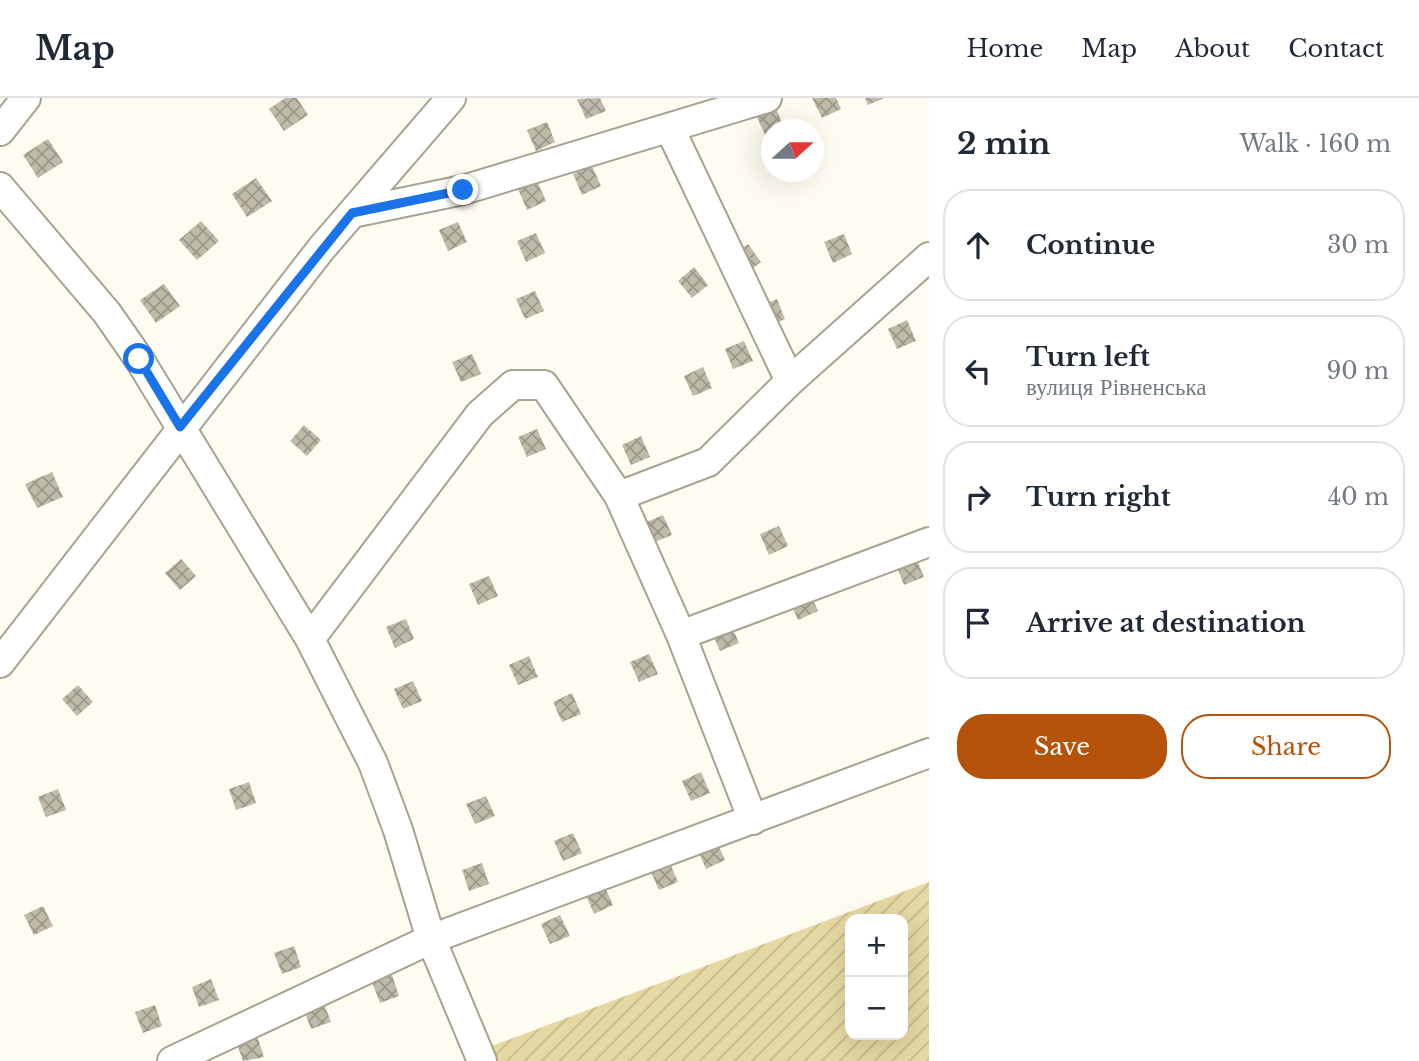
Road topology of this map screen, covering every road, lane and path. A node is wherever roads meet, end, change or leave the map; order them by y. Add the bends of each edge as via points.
1 (26, 98) edge
2 (452, 98) edge
3 (767, 98) edge
4 (670, 129) junction
5 (0, 131) edge
6 (0, 187) edge
7 (352, 213) junction
8 (929, 257) edge
9 (790, 381) junction
10 (180, 427) junction
11 (619, 496) junction
12 (929, 542) edge
13 (681, 635) junction
14 (310, 639) junction
15 (0, 663) edge
16 (929, 753) edge
17 (753, 820) junction
18 (431, 939) junction
19 (172, 1061) edge
20 (482, 1061) edge

1 - 5 street
2 - 7 street
3 - 4 street
4 - 7 street via 463,190
4 - 9 street
6 - 10 street via 107,313
7 - 10 street
8 - 9 street
9 - 11 street via 708,462
10 - 14 street
10 - 15 street
11 - 13 street
11 - 14 street via 544,385 513,385 480,414
12 - 13 street
13 - 17 street
14 - 18 street via 373,763
16 - 17 street
17 - 18 street
18 - 19 street
18 - 20 street

